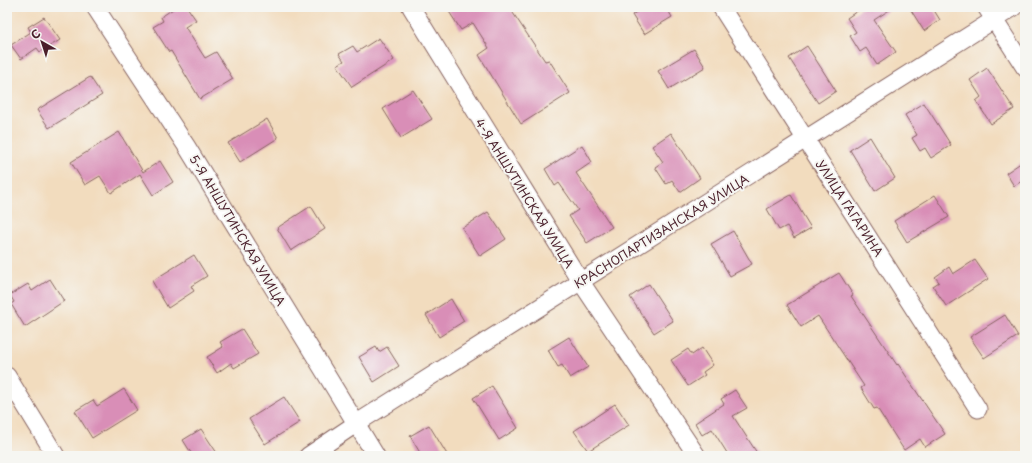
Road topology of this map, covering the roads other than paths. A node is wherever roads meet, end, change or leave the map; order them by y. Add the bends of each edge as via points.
1 (94, 7) edge
2 (411, 7) edge
3 (721, 7) edge
4 (1014, 7) edge
5 (990, 13) edge
6 (1025, 68) edge
7 (806, 139) junction
8 (580, 282) junction
9 (7, 376) edge
10 (978, 409) dead end
11 (356, 423) junction
12 (56, 456) edge
13 (308, 456) edge
14 (376, 456) edge
15 (697, 456) edge

1 - 11 street, 5-Я АНШУТИНСКАЯ УЛИЦА via 187,147
2 - 8 street, 4-Я АНШУТИНСКАЯ УЛИЦА
3 - 7 street, УЛИЦА ГАГАРИНА
4 - 5 street, КРАСНОПАРТИЗАНСКАЯ УЛИЦА
5 - 6 street
5 - 7 street, КРАСНОПАРТИЗАНСКАЯ УЛИЦА
7 - 8 street, КРАСНОПАРТИЗАНСКАЯ УЛИЦА
7 - 10 street, УЛИЦА ГАГАРИНА
8 - 11 street, КРАСНОПАРТИЗАНСКАЯ УЛИЦА
8 - 15 street, 4-Я АНШУТИНСКАЯ УЛИЦА
9 - 12 street
11 - 13 street, КРАСНОПАРТИЗАНСКАЯ УЛИЦА
11 - 14 street, 5-Я АНШУТИНСКАЯ УЛИЦА

